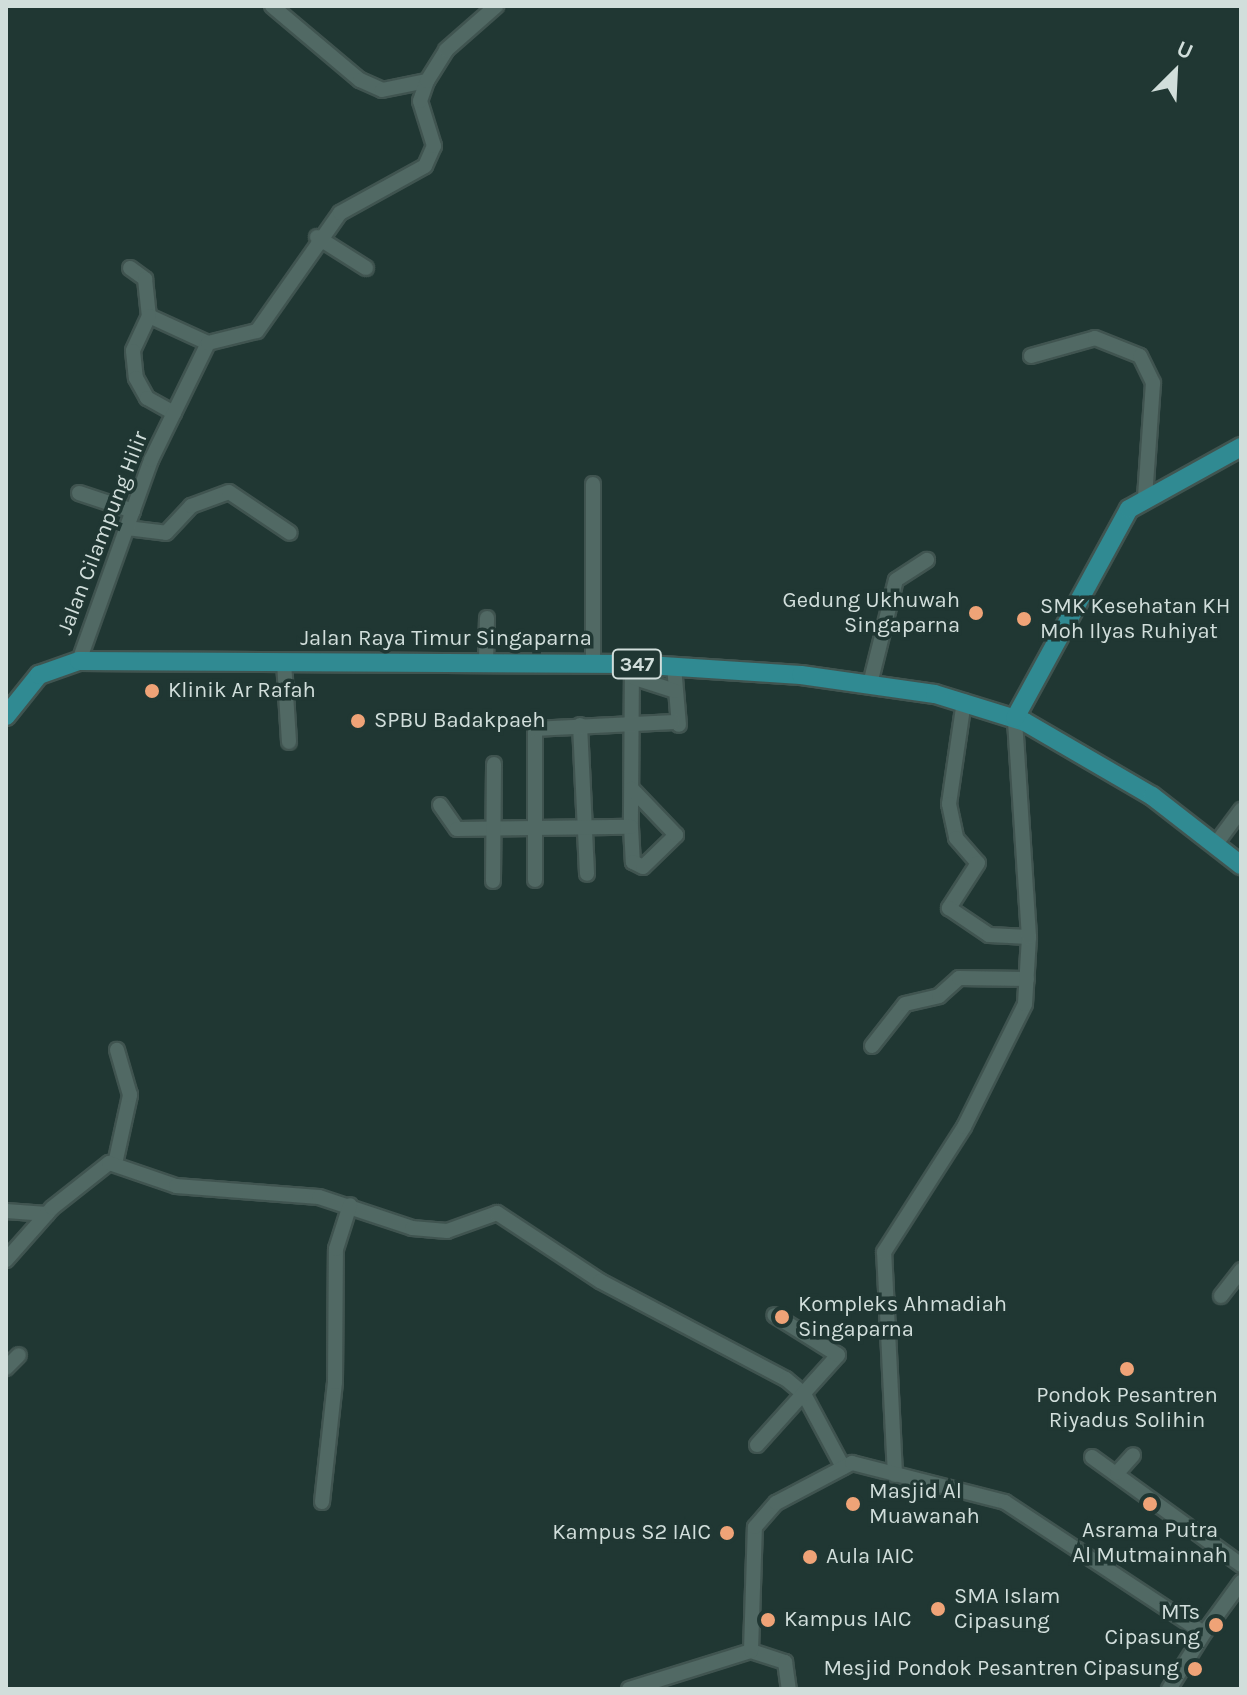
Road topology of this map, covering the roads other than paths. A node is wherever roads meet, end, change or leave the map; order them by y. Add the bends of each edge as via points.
1 (272, 6) edge
2 (496, 6) edge
3 (427, 81) junction
4 (317, 237) junction
5 (130, 268) dead end
6 (366, 268) dead end
7 (149, 316) junction
8 (208, 343) junction
9 (1031, 356) dead end
10 (174, 413) junction
11 (1241, 447) edge
12 (593, 484) dead end
13 (79, 493) dead end
14 (1145, 497) junction
15 (133, 511) junction
16 (127, 528) junction
17 (290, 533) dead end
18 (927, 560) dead end
19 (487, 618) dead end
20 (79, 661) junction
21 (284, 662) junction
22 (486, 662) junction
23 (593, 664) junction
24 (674, 666) junction
25 (632, 670) junction
26 (870, 684) junction
27 (675, 691) junction
28 (964, 701) junction
29 (6, 716) edge
30 (1015, 718) junction
31 (631, 724) junction
32 (580, 725) junction
33 (289, 742) dead end
34 (494, 764) dead end
35 (632, 789) junction
36 (440, 805) dead end
37 (1241, 810) edge
38 (631, 827) junction
39 (583, 828) junction
40 (493, 829) junction
41 (536, 830) junction
42 (1215, 845) junction
43 (1241, 865) edge
44 (587, 874) dead end
45 (535, 880) dead end
46 (493, 881) dead end
47 (1029, 937) junction
48 (1027, 979) junction
49 (872, 1046) dead end
50 (117, 1050) dead end
51 (115, 1164) junction
52 (350, 1205) junction
53 (6, 1211) edge
54 (47, 1214) junction
55 (6, 1260) edge
56 (1241, 1270) edge
57 (1221, 1296) dead end
58 (774, 1315) dead end
59 (19, 1355) dead end
60 (6, 1368) edge
61 (804, 1394) junction
62 (757, 1445) dead end
63 (1133, 1455) dead end
64 (1092, 1457) dead end
65 (843, 1467) junction
66 (1117, 1473) junction
67 (895, 1475) junction
68 (322, 1502) dead end
69 (1241, 1565) edge
70 (1241, 1582) edge
71 (1204, 1633) junction
72 (752, 1646) junction
73 (629, 1689) edge
74 (789, 1689) edge
75 (1169, 1689) edge

1 - 3 street via 371,85 382,90
2 - 3 street via 446,50
3 - 4 street via 420,101 433,132 431,157 340,213
4 - 6 street
4 - 8 street via 257,331
5 - 7 street via 145,279
7 - 8 street
7 - 10 street via 133,351 136,378 147,398
8 - 10 street, Jalan Cilampung Hilir
9 - 14 street via 1095,338 1140,356 1153,383
10 - 15 street, Jalan Cilampung Hilir
11 - 14 main road
12 - 23 street
13 - 15 street
14 - 30 main road via 1122,518
15 - 16 street, Jalan Cilampung Hilir
16 - 17 street via 166,533 191,506 229,492
16 - 20 street, Jalan Cilampung Hilir
18 - 26 street via 896,580
19 - 22 street
20 - 21 main road, Jalan Raya Timur Singaparna / 347
20 - 29 main road, Jalan Raya Timur Singaparna / 347 via 39,675
21 - 22 main road, Jalan Raya Timur Singaparna / 347
21 - 33 street
22 - 23 main road, Jalan Raya Timur Singaparna / 347
23 - 25 main road, Jalan Raya Timur Singaparna / 347
24 - 25 main road, Jalan Raya Timur Singaparna / 347
24 - 26 main road, Jalan Raya Timur Singaparna / 347
24 - 27 street
25 - 27 street
25 - 31 street
26 - 28 main road, Jalan Raya Timur Singaparna / 347
27 - 31 street via 676,724
28 - 30 main road, Jalan Raya Timur Singaparna / 347
28 - 47 street via 949,804 956,838 978,863 949,908 989,935
30 - 42 main road, Jalan Raya Timur Singaparna / 347 via 1086,752
30 - 47 street
31 - 32 street
31 - 35 street
32 - 39 street
32 - 41 street via 535,729
34 - 40 street
35 - 38 street
35 - 38 street via 676,835 637,867
36 - 40 street via 457,829
37 - 42 street
38 - 39 street
39 - 41 street
39 - 44 street
40 - 41 street
40 - 46 street
41 - 45 street
42 - 43 main road, Jalan Raya Timur Singaparna / 347
47 - 48 street
48 - 49 street via 959,978 939,996 905,1004
48 - 67 street via 1025,1004 996,1068 884,1252
50 - 51 street via 130,1095
51 - 52 street via 176,1186
51 - 54 street via 101,1165
52 - 61 street via 412,1228 447,1231 497,1213 512,1217 600,1281 705,1331
52 - 68 street via 336,1249 335,1382
53 - 54 street
54 - 55 street
56 - 57 street
58 - 61 street via 838,1355
59 - 60 street
61 - 62 street
61 - 65 street
63 - 66 street
64 - 66 street
65 - 67 street
65 - 72 street via 776,1503 755,1527
66 - 69 street
67 - 71 street via 1005,1502
70 - 71 street
71 - 75 street
72 - 73 street
72 - 74 street via 785,1662

